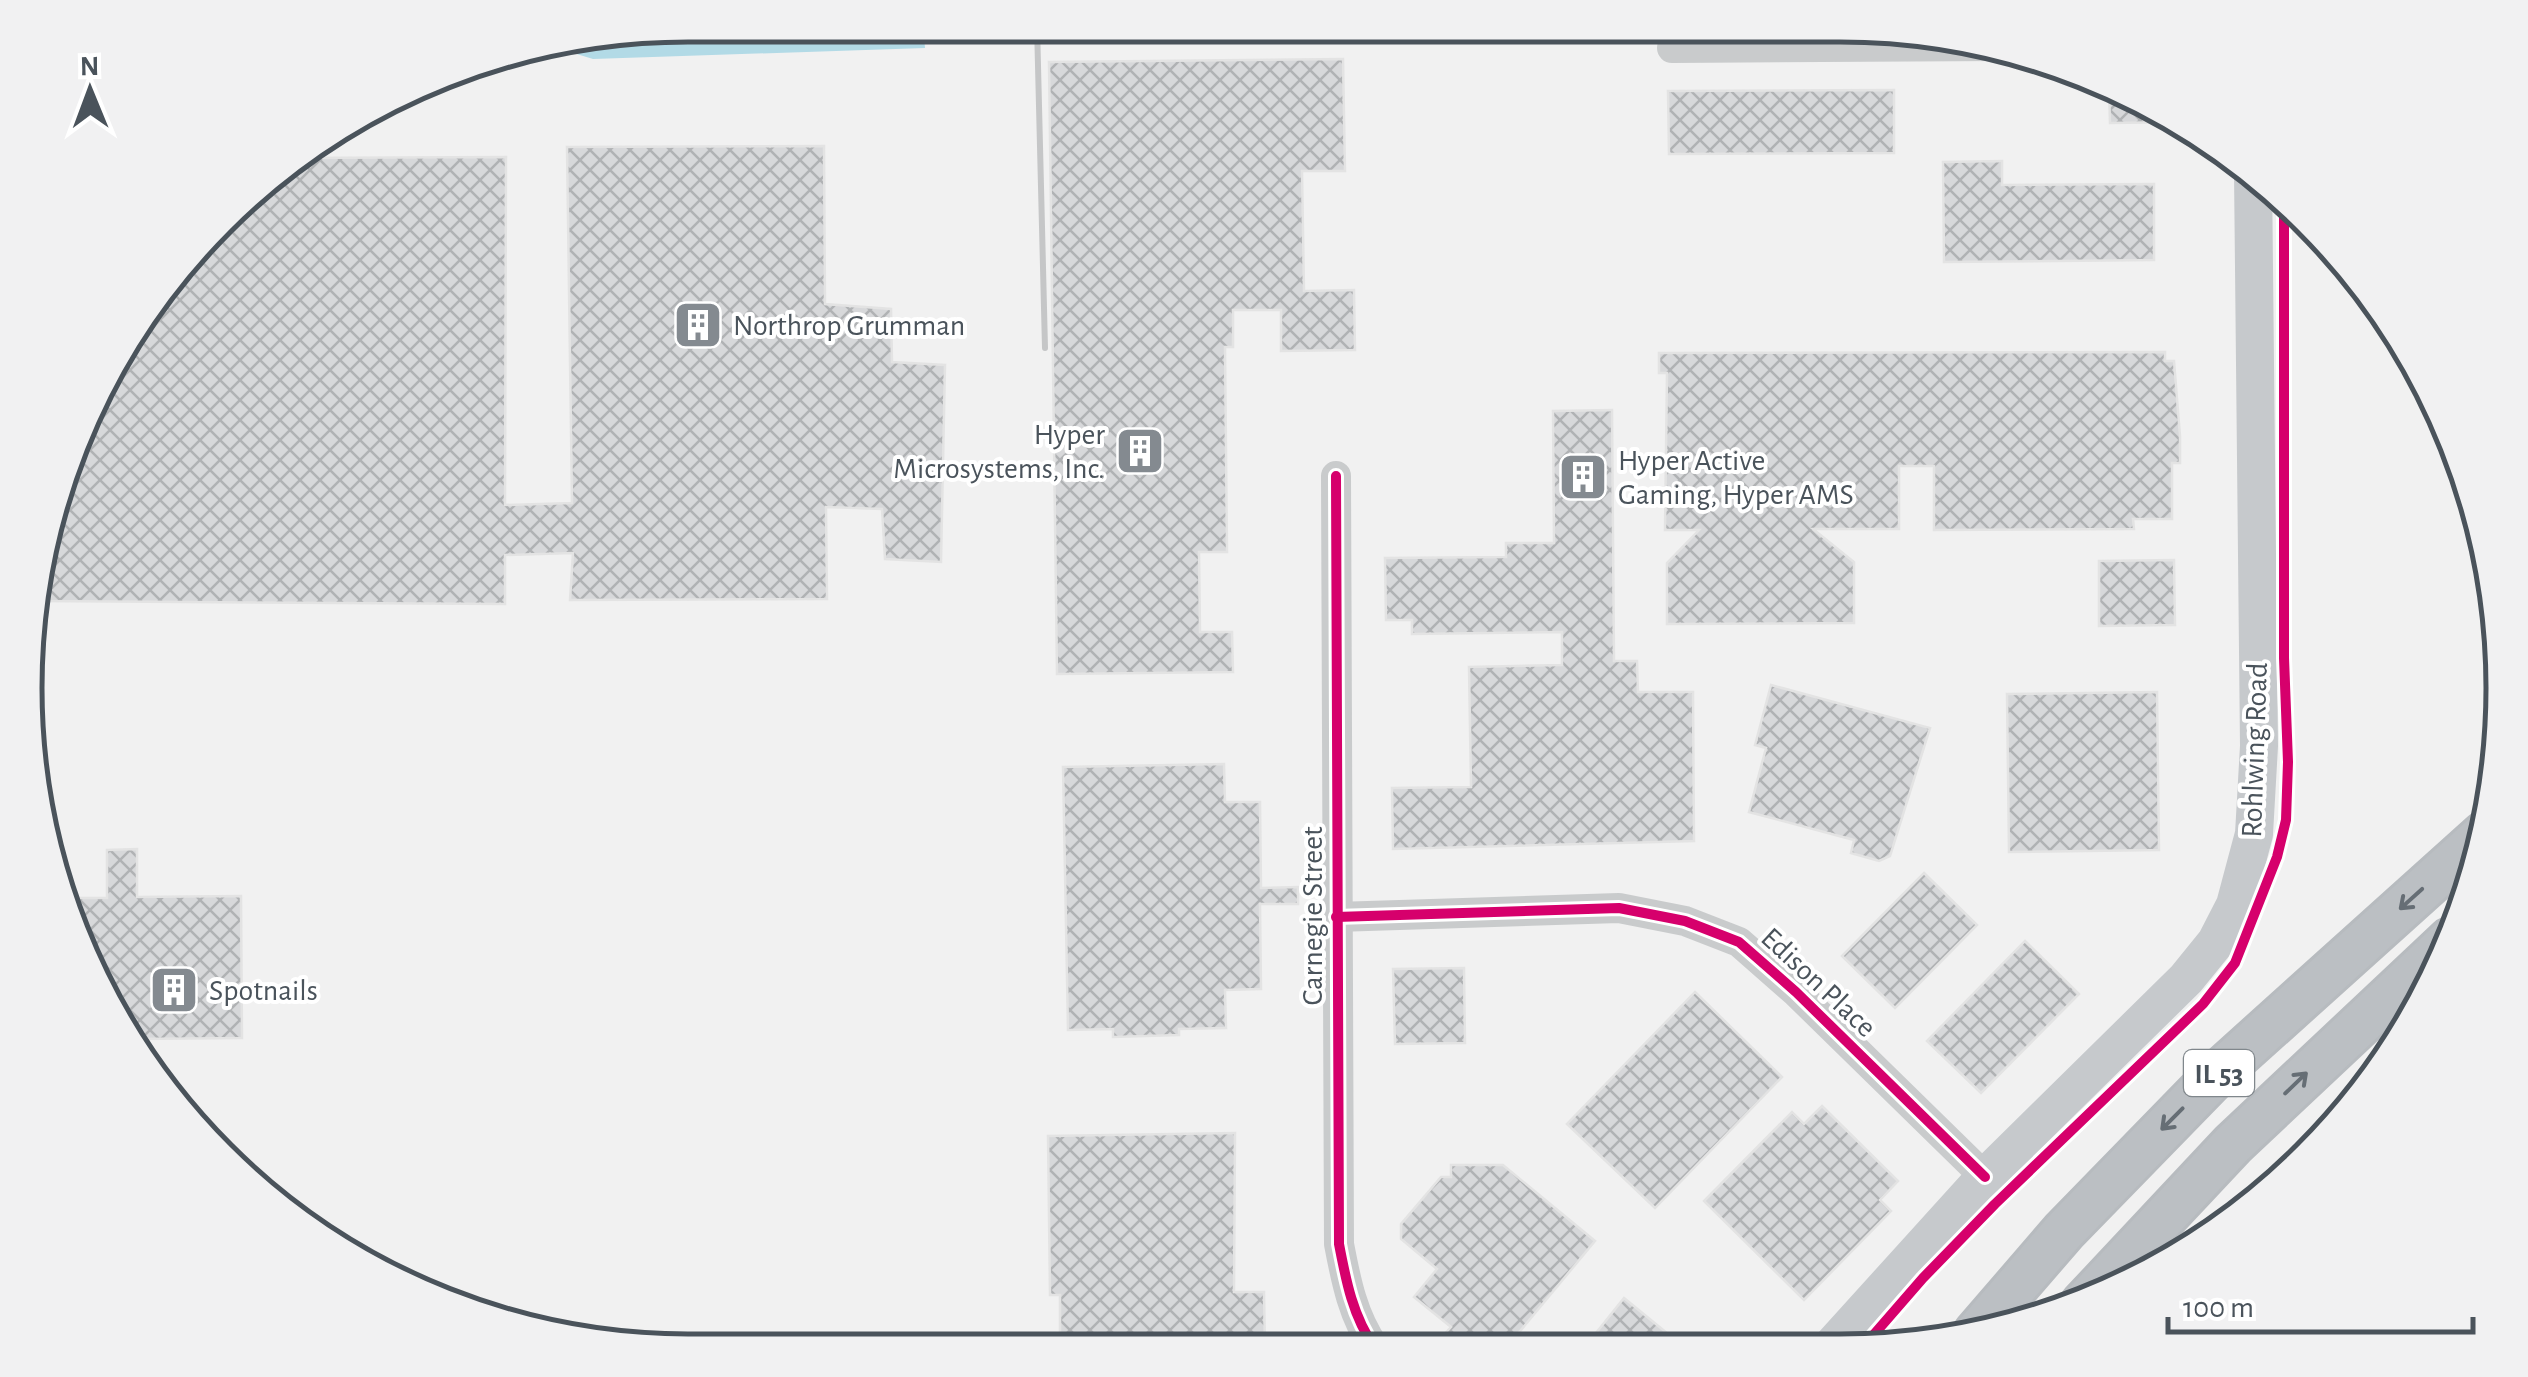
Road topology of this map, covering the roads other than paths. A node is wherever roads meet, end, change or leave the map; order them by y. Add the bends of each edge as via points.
1 (1909, 47) edge
2 (1672, 48) dead end
3 (2253, 193) edge
4 (1336, 476) dead end
5 (2464, 852) edge
6 (1336, 918) junction
7 (2423, 966) edge
8 (1985, 1178) junction
9 (2109, 1275) edge
10 (1991, 1316) edge
11 (1366, 1334) edge
12 (1843, 1334) edge

1 - 2 street
3 - 8 main road, Rohlwing Road via 2260,746 2254,834 2235,906 2196,967
4 - 6 street, Carnegie Street
5 -> 10 highway, IL 53 via 2215,1076
6 - 8 street, Edison Place via 1619,908 1685,921 1739,942
6 - 11 street, Carnegie Street via 1339,1244 1348,1292
9 -> 7 highway, IL 53 via 2233,1144
8 - 12 main road, Rohlwing Road

